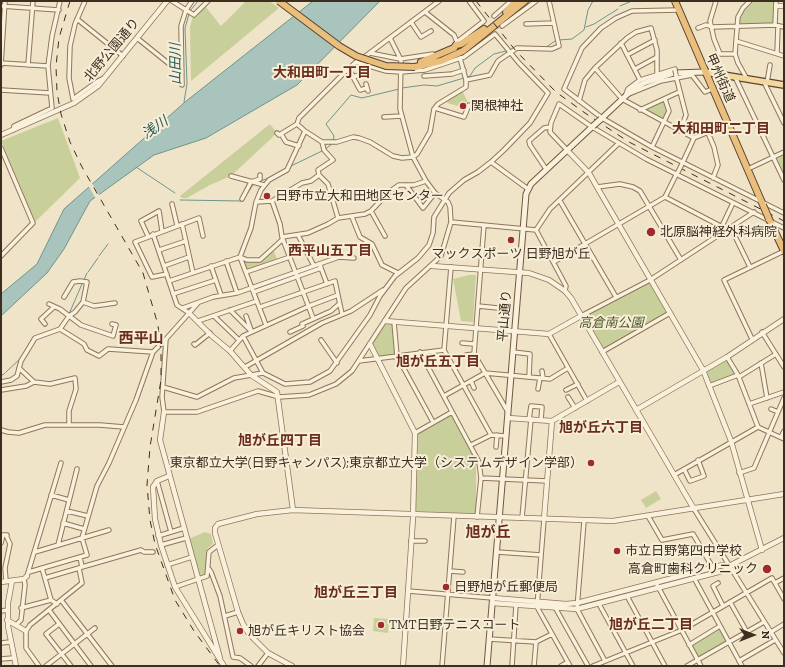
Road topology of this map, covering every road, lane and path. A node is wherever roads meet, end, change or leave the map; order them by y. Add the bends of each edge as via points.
1 (5, 1) edge
2 (33, 1) edge
3 (60, 1) edge
4 (85, 1) edge
5 (167, 1) edge
6 (172, 1) edge
7 (192, 1) edge
8 (208, 1) edge
9 (275, 1) edge
10 (279, 1) edge
11 (286, 1) edge
12 (290, 1) edge
13 (438, 1) edge
14 (469, 1) edge
15 (511, 1) edge
16 (518, 1) edge
17 (525, 1) edge
18 (529, 1) edge
19 (536, 1) edge
20 (549, 1) edge
21 (675, 1) edge
22 (716, 1) edge
23 (742, 1) edge
24 (750, 1) edge
25 (776, 3) edge
26 (746, 4) junction
27 (3, 6) edge
28 (784, 6) edge
29 (32, 8) junction
30 (59, 10) junction
31 (678, 10) junction
32 (186, 11) junction
33 (425, 12) junction
34 (507, 14) junction
35 (494, 16) dead end
36 (77, 19) junction
37 (411, 22) junction
38 (553, 23) junction
39 (526, 24) dead end
40 (777, 25) junction
41 (502, 26) dead end
42 (710, 26) junction
43 (736, 26) junction
44 (784, 27) edge
45 (698, 28) dead end
46 (484, 29) junction
47 (431, 31) dead end
48 (137, 38) junction
49 (390, 38) junction
50 (655, 40) junction
51 (736, 41) junction
52 (456, 44) junction
53 (621, 44) junction
54 (370, 52) junction
55 (510, 53) junction
56 (777, 53) junction
57 (735, 54) junction
58 (123, 56) junction
59 (459, 56) junction
60 (627, 56) junction
61 (784, 56) edge
62 (657, 58) junction
63 (400, 59) junction
64 (356, 62) junction
65 (1, 64) edge
66 (417, 64) junction
67 (28, 65) junction
68 (770, 65) dead end
69 (48, 66) junction
70 (367, 66) junction
71 (595, 68) junction
72 (464, 70) junction
73 (635, 70) junction
74 (182, 72) junction
75 (401, 72) junction
76 (705, 72) junction
77 (657, 73) junction
78 (424, 76) dead end
79 (676, 76) junction
80 (735, 77) junction
81 (106, 78) junction
82 (466, 80) junction
83 (640, 80) junction
84 (747, 80) junction
85 (766, 83) junction
86 (182, 85) dead end
87 (784, 85) edge
88 (367, 88) dead end
89 (712, 89) junction
90 (1, 90) edge
91 (679, 92) junction
92 (50, 93) junction
93 (624, 97) junction
94 (665, 99) junction
95 (580, 101) junction
96 (470, 105) dead end
97 (435, 108) junction
98 (640, 110) junction
99 (402, 116) junction
100 (384, 117) dead end
101 (602, 118) junction
102 (665, 123) junction
103 (784, 123) edge
104 (297, 124) junction
105 (728, 124) junction
106 (550, 127) junction
107 (593, 127) junction
108 (13, 130) junction
109 (305, 131) junction
110 (680, 131) junction
111 (708, 133) junction
112 (1, 135) edge
113 (694, 138) junction
114 (322, 142) junction
115 (619, 143) junction
116 (299, 146) junction
117 (652, 147) junction
118 (1, 148) edge
119 (567, 150) junction
120 (784, 152) edge
121 (413, 157) junction
122 (773, 157) junction
123 (491, 162) junction
124 (682, 163) junction
125 (546, 169) junction
126 (748, 170) junction
127 (589, 173) junction
128 (677, 173) junction
129 (260, 175) dead end
130 (319, 175) junction
131 (231, 176) dead end
132 (713, 178) junction
133 (784, 180) edge
134 (426, 181) junction
135 (251, 182) junction
136 (264, 185) junction
137 (406, 185) junction
138 (597, 187) junction
139 (528, 189) junction
140 (435, 193) junction
141 (665, 197) junction
142 (242, 199) dead end
143 (445, 200) junction
144 (272, 201) junction
145 (560, 201) junction
146 (256, 202) junction
147 (733, 202) junction
148 (691, 203) dead end
149 (762, 203) junction
150 (172, 204) dead end
151 (649, 206) junction
152 (688, 208) junction
153 (371, 211) junction
154 (754, 212) junction
155 (784, 213) edge
156 (352, 217) junction
157 (338, 218) junction
158 (770, 220) junction
159 (451, 222) junction
160 (182, 224) junction
161 (618, 224) junction
162 (484, 225) junction
163 (177, 226) junction
164 (722, 226) junction
165 (523, 228) junction
166 (784, 228) edge
167 (730, 229) junction
168 (536, 230) junction
169 (162, 231) junction
170 (153, 234) junction
171 (298, 235) junction
172 (148, 236) junction
173 (203, 236) dead end
174 (385, 236) dead end
175 (282, 238) junction
176 (186, 241) junction
177 (586, 244) junction
178 (159, 250) junction
179 (784, 251) edge
180 (1, 256) edge
181 (189, 257) junction
182 (240, 257) junction
183 (290, 257) junction
184 (354, 258) dead end
185 (681, 260) junction
186 (226, 261) junction
187 (554, 262) junction
188 (164, 266) junction
189 (211, 266) junction
190 (314, 266) junction
191 (320, 266) junction
192 (432, 266) junction
193 (750, 266) junction
194 (451, 267) junction
195 (481, 269) junction
196 (246, 272) junction
197 (296, 272) junction
198 (520, 272) junction
199 (193, 273) junction
200 (398, 273) junction
201 (167, 274) junction
202 (297, 277) junction
203 (216, 280) junction
204 (650, 280) junction
205 (169, 281) junction
206 (327, 284) junction
207 (252, 288) junction
208 (385, 288) junction
209 (565, 291) junction
210 (254, 292) junction
211 (303, 292) junction
212 (237, 293) junction
213 (173, 294) junction
214 (338, 295) junction
215 (221, 296) junction
216 (64, 297) dead end
217 (616, 297) junction
218 (257, 301) junction
219 (83, 302) junction
220 (114, 303) dead end
221 (198, 303) junction
222 (49, 304) dead end
223 (339, 304) junction
224 (308, 306) junction
225 (478, 306) junction
226 (54, 307) junction
227 (260, 307) junction
228 (183, 308) junction
229 (498, 308) dead end
230 (230, 310) junction
231 (189, 313) junction
232 (670, 313) junction
233 (342, 314) junction
234 (69, 316) junction
235 (214, 316) junction
236 (246, 316) dead end
237 (581, 316) junction
238 (313, 318) junction
239 (385, 321) junction
240 (783, 321) edge
241 (198, 322) junction
242 (394, 322) junction
243 (45, 324) dead end
244 (112, 324) dead end
245 (266, 325) junction
246 (302, 326) junction
247 (446, 326) junction
248 (476, 328) junction
249 (60, 329) junction
250 (252, 331) junction
251 (290, 332) dead end
252 (515, 332) junction
253 (762, 332) junction
254 (210, 333) junction
255 (305, 333) junction
256 (549, 334) junction
257 (243, 336) junction
258 (166, 339) junction
259 (752, 339) junction
260 (239, 340) junction
261 (321, 340) dead end
262 (194, 344) dead end
263 (370, 344) junction
264 (462, 344) dead end
265 (474, 344) junction
266 (230, 350) junction
267 (444, 350) junction
268 (153, 352) junction
269 (420, 352) junction
270 (513, 352) junction
271 (602, 352) junction
272 (474, 354) junction
273 (776, 354) junction
274 (397, 356) junction
275 (466, 356) dead end
276 (727, 357) junction
277 (378, 358) junction
278 (256, 361) junction
279 (359, 361) junction
280 (337, 363) junction
281 (761, 363) junction
282 (245, 367) junction
283 (784, 367) edge
284 (19, 368) junction
285 (568, 368) junction
286 (703, 370) junction
287 (542, 371) dead end
288 (263, 373) junction
289 (485, 373) junction
290 (251, 375) junction
291 (511, 376) junction
292 (738, 376) junction
293 (529, 377) junction
294 (542, 378) junction
295 (471, 381) junction
296 (1, 382) edge
297 (34, 382) junction
298 (619, 382) junction
299 (578, 384) junction
300 (464, 385) junction
301 (163, 386) junction
302 (709, 386) junction
303 (474, 388) dead end
304 (538, 389) dead end
305 (1, 390) edge
306 (566, 390) dead end
307 (784, 392) edge
308 (444, 396) junction
309 (279, 397) junction
310 (568, 397) dead end
311 (767, 398) junction
312 (784, 398) edge
313 (587, 401) junction
314 (749, 404) junction
315 (575, 408) junction
316 (771, 409) dead end
317 (636, 410) junction
318 (164, 412) junction
319 (452, 412) junction
320 (778, 412) junction
321 (508, 415) junction
322 (530, 419) junction
323 (541, 420) junction
324 (552, 421) junction
325 (433, 422) junction
326 (69, 425) junction
327 (124, 427) junction
328 (758, 427) junction
329 (1, 430) edge
330 (784, 431) edge
331 (415, 432) junction
332 (770, 432) junction
333 (491, 435) junction
334 (497, 435) junction
335 (506, 436) junction
336 (783, 438) edge
337 (731, 441) junction
338 (471, 446) junction
339 (496, 447) dead end
340 (698, 460) junction
341 (61, 463) dead end
342 (77, 469) dead end
343 (684, 469) junction
344 (739, 473) junction
345 (674, 475) junction
346 (169, 476) junction
347 (481, 478) junction
348 (503, 479) junction
349 (526, 480) junction
350 (157, 481) junction
351 (547, 481) junction
352 (519, 492) dead end
353 (524, 492) junction
354 (784, 494) edge
355 (51, 495) junction
356 (748, 499) junction
357 (69, 500) junction
358 (694, 508) junction
359 (293, 510) junction
360 (67, 511) junction
361 (413, 515) junction
362 (88, 516) junction
363 (454, 516) junction
364 (648, 516) junction
365 (477, 517) junction
366 (500, 518) junction
367 (522, 518) junction
368 (544, 519) junction
369 (584, 521) junction
370 (63, 523) junction
371 (184, 528) junction
372 (84, 529) junction
373 (109, 530) dead end
374 (171, 532) junction
375 (4, 535) edge
376 (158, 536) junction
377 (82, 538) junction
378 (186, 538) junction
379 (784, 538) edge
380 (411, 541) junction
381 (425, 541) dead end
382 (1, 543) edge
383 (58, 545) junction
384 (160, 545) junction
385 (218, 545) junction
386 (762, 550) junction
387 (35, 552) junction
388 (153, 552) dead end
389 (497, 552) junction
390 (541, 555) junction
391 (80, 557) junction
392 (192, 557) junction
393 (167, 565) junction
394 (729, 566) junction
395 (42, 568) junction
396 (81, 568) junction
397 (713, 568) junction
398 (209, 569) junction
399 (450, 571) junction
400 (463, 572) dead end
401 (27, 576) junction
402 (45, 578) junction
403 (694, 578) junction
404 (784, 578) edge
405 (12, 580) junction
406 (199, 580) junction
407 (4, 582) edge
408 (718, 583) dead end
409 (775, 583) junction
410 (657, 585) junction
411 (175, 587) junction
412 (408, 591) junction
413 (746, 592) junction
414 (448, 594) junction
415 (627, 596) junction
416 (784, 599) edge
417 (51, 600) junction
418 (61, 600) junction
419 (493, 601) junction
420 (730, 602) junction
421 (56, 604) junction
422 (599, 604) junction
423 (516, 605) junction
424 (537, 605) junction
425 (577, 606) junction
426 (723, 606) junction
427 (21, 608) junction
428 (556, 609) junction
429 (8, 610) junction
430 (49, 610) junction
431 (1, 611) edge
432 (238, 612) junction
433 (713, 612) junction
434 (225, 616) junction
435 (8, 620) junction
436 (764, 622) junction
437 (59, 624) junction
438 (784, 624) edge
439 (16, 625) junction
440 (720, 626) junction
441 (95, 628) dead end
442 (682, 630) junction
443 (26, 631) junction
444 (747, 632) junction
445 (771, 632) junction
446 (88, 634) junction
447 (552, 634) junction
448 (489, 639) junction
449 (775, 640) junction
450 (514, 641) junction
451 (10, 642) junction
452 (536, 642) junction
453 (652, 642) junction
454 (729, 642) junction
455 (1, 643) edge
456 (75, 644) junction
457 (690, 645) junction
458 (268, 653) junction
459 (625, 653) junction
460 (784, 653) edge
461 (61, 654) junction
462 (13, 658) junction
463 (220, 658) junction
464 (1, 660) edge
465 (698, 660) junction
466 (605, 661) junction
467 (739, 661) junction
468 (569, 664) edge
469 (48, 665) edge
470 (16, 666) edge
471 (39, 666) edge
472 (71, 666) edge
473 (91, 666) edge
474 (112, 666) edge
475 (224, 666) edge
476 (251, 666) edge
477 (258, 666) edge
478 (292, 666) edge
479 (403, 666) edge
480 (442, 666) edge
481 (487, 666) edge
482 (512, 666) edge
483 (534, 666) edge
484 (561, 666) edge
485 (588, 666) edge
486 (593, 666) edge
487 (632, 666) edge
488 (665, 666) edge
489 (688, 666) edge
490 (701, 666) edge
491 (742, 666) edge

1 - 27 street
2 - 29 street
3 - 30 street
4 - 36 street
5 - 48 street, 北野公園通り
6 - 32 street
7 - 32 street
8 - 32 street via 196,14
9 - 12 street via 283,7
10 - 66 highway, bridge via 356,56 386,66
11 - 66 highway via 357,53 387,62
13 - 33 street
14 - 52 street via 484,21
15 - 35 street
16 - 34 highway
17 - 34 highway
18 - 34 highway
19 - 41 street
20 - 38 street
21 - 31 highway, 甲州街道
22 - 42 street
23 - 26 street
24 - 26 street
25 - 28 street
25 - 40 street
26 - 43 street via 740,12
27 - 29 street
27 - 65 street
29 - 30 street
29 - 67 street
30 - 69 street
31 - 76 highway, 甲州街道
31 - 95 street via 632,11 601,28 582,48 564,89
32 - 74 street via 181,26
33 - 37 street
33 - 52 street via 454,35
34 - 46 highway
34 - 59 highway
36 - 58 street
36 - 81 street via 70,46 69,78 73,99 98,80
37 - 47 street via 420,37
37 - 49 street
38 - 39 street
38 - 55 street via 559,46 552,49 517,48
40 - 43 street
40 - 44 street
40 - 56 street
42 - 43 street
42 - 45 street
42 - 57 street via 720,54
43 - 51 street
46 - 52 highway via 461,44
46 - 66 highway via 454,51
48 - 58 street, 北野公園通り
48 - 74 street
49 - 54 street
49 - 63 street
50 - 53 street via 650,28 631,35
50 - 60 street
50 - 62 street
51 - 56 street
51 - 57 street
52 - 63 street via 431,55
52 - 66 highway via 450,50
53 - 60 street
53 - 71 street
54 - 63 street
54 - 64 street
55 - 59 street via 495,34 475,50
55 - 82 street via 498,61 490,75
55 - 123 street via 548,93 530,123
56 - 61 street
57 - 84 street
58 - 81 street, 北野公園通り
59 - 66 highway
59 - 72 street
59 - 75 street via 431,69
60 - 73 street
62 - 73 street
62 - 77 street
63 - 75 street
64 - 70 street
64 - 104 street via 299,118
65 - 67 street
67 - 69 street
68 - 85 street
69 - 92 street
70 - 75 street
70 - 88 street via 364,73 352,75 360,90
71 - 93 street
71 - 95 street via 585,80
72 - 78 street via 452,74
72 - 82 street
73 - 83 street
74 - 86 street
75 - 99 street
76 - 80 main road
76 - 89 highway, 甲州街道
76 - 93 main road via 681,72 662,76 637,87
77 - 79 street, bridge via 675,69
77 - 83 street
79 - 89 street via 692,75 705,92
79 - 91 street
79 - 93 street via 645,86
80 - 84 main road
80 - 122 street
81 - 108 street, 北野公園通り via 74,103
82 - 97 street via 464,88
83 - 93 street via 628,89
84 - 85 main road
85 - 87 main road
85 - 103 street
89 - 105 highway, 甲州街道
90 - 92 street
91 - 94 street
91 - 110 street via 686,115
92 - 108 street via 51,110 14,126
93 - 98 street
93 - 101 main road
94 - 98 street
94 - 102 street via 669,111
95 - 101 street
96 - 97 street via 464,117
97 - 121 street via 431,115 430,132
98 - 102 street
99 - 100 street
99 - 121 street
101 - 107 main road, bridge
101 - 117 street
102 - 110 street
102 - 117 street
104 - 109 street
104 - 116 street via 279,133 286,142
105 - 111 street
105 - 126 highway, 甲州街道
106 - 107 street via 559,104
106 - 119 street via 552,134
106 - 125 street via 544,128 529,141
107 - 115 street
107 - 119 main road
108 - 112 street, 北野公園通り
109 - 114 street
109 - 116 street
110 - 113 street
111 - 113 street
111 - 132 street via 718,165
113 - 124 street
114 - 121 street via 337,142 353,137 370,142 393,156
114 - 130 street via 324,150 333,160 318,170
115 - 127 street
115 - 128 street
116 - 136 street via 287,170
117 - 124 street
118 - 180 street via 33,223
119 - 125 main road
119 - 127 street
120 - 122 street
121 - 134 street
122 - 126 street
122 - 133 street
123 - 139 street
123 - 143 street via 455,187
124 - 128 street, bridge
124 - 132 street
125 - 139 main road
126 - 149 highway, 甲州街道
127 - 138 street
127 - 145 street
128 - 141 street
128 - 147 street
129 - 135 street via 260,178
130 - 144 street
130 - 157 street via 328,184
131 - 135 street
132 - 149 street
134 - 137 street
134 - 140 street
135 - 136 street
135 - 142 street
136 - 146 street
137 - 140 street via 423,208
137 - 153 street via 394,187
138 - 151 street via 618,184 632,187 640,191
138 - 161 street
139 - 165 main road, 平山通り
140 - 143 street
141 - 151 street
141 - 152 street
143 - 159 street via 450,207
143 - 200 street via 434,217 429,244 418,258
144 - 146 street
144 - 175 street
145 - 168 street via 550,209
145 - 177 street
146 - 182 street via 251,228
147 - 154 street
147 - 164 street
148 - 152 street
149 - 155 street
149 - 158 highway, 甲州街道, bridge
150 - 163 street
151 - 161 street
151 - 185 street
152 - 164 street
153 - 156 street
153 - 174 street
154 - 158 street
154 - 167 street
156 - 157 street
156 - 200 street via 360,237 372,244 382,265
157 - 171 street
158 - 166 street
158 - 179 highway, 甲州街道
159 - 162 street
159 - 192 street via 442,253
160 - 163 street
160 - 173 street via 199,218
160 - 176 street
161 - 177 street
161 - 204 street
162 - 165 street
162 - 195 street
163 - 169 street
164 - 167 street
165 - 168 street
165 - 198 main road, 平山通り
167 - 185 street
167 - 193 street
168 - 187 street
169 - 170 street
169 - 172 street via 159,211 141,221
170 - 172 street
170 - 178 street
171 - 175 street
171 - 190 street
172 - 201 street via 135,242 147,269 152,277
175 - 182 street via 260,260
175 - 183 street
176 - 178 street
176 - 181 street
177 - 187 street
177 - 217 street
178 - 188 street
179 - 193 street
181 - 188 street
181 - 199 street
182 - 186 street
182 - 196 street
183 - 196 street
183 - 197 street
184 - 191 street via 339,257
185 - 204 street
186 - 189 street
186 - 212 street
187 - 209 street via 566,286
188 - 201 street
189 - 199 street
189 - 203 street
190 - 191 street
190 - 197 street
191 - 202 street
191 - 206 street
192 - 194 street
192 - 239 street via 406,288
193 - 259 street via 724,280
194 - 195 street
194 - 247 street
195 - 198 street
195 - 225 street
196 - 207 street
197 - 202 street
197 - 207 street
198 - 209 street via 538,275
198 - 252 main road, 平山通り
199 - 205 street
200 - 208 street
201 - 205 street
202 - 210 street
202 - 211 street
203 - 213 street
203 - 215 street
204 - 217 street
204 - 232 street
205 - 213 street
206 - 211 street
206 - 214 street via 335,281
207 - 210 street
207 - 212 street
208 - 233 street via 351,311
208 - 280 street via 370,316
209 - 237 street
210 - 218 street
211 - 224 street
211 - 227 street
212 - 215 street
213 - 228 street via 177,305
214 - 223 street
214 - 224 street
215 - 221 street
216 - 219 street via 73,282 87,282
217 - 237 street
218 - 227 street
218 - 230 street
219 - 220 street via 94,306
219 - 234 street
221 - 228 street
221 - 231 street
222 - 226 street
223 - 233 street
223 - 238 street via 332,312
224 - 238 street
224 - 245 street
225 - 229 street
225 - 248 street
226 - 234 street
226 - 243 street via 41,319
227 - 245 street
228 - 231 street
230 - 235 street
230 - 250 street
231 - 241 street
231 - 258 street
232 - 271 street
232 - 286 street
233 - 255 street
234 - 244 street via 81,325 113,336 116,325
234 - 249 street
235 - 241 street
235 - 260 street
236 - 250 street
237 - 256 street
237 - 271 street
238 - 246 street
239 - 242 street
239 - 263 street
240 - 253 street
241 - 254 street
242 - 247 street
242 - 274 street
245 - 250 street
246 - 251 street
246 - 255 street
247 - 248 street
247 - 267 street
248 - 252 street
248 - 265 street
249 - 268 street via 99,356 108,349
249 - 284 street via 35,338 20,361
250 - 257 street
252 - 256 street
252 - 270 main road, 平山通り
253 - 259 street
253 - 273 street
254 - 262 street
254 - 266 street
255 - 278 street
256 - 285 street
257 - 260 street
257 - 278 street
258 - 268 street
258 - 301 street
259 - 276 street
260 - 266 street
261 - 280 street
263 - 277 street
263 - 279 street
264 - 265 street
265 - 272 street
266 - 282 street
267 - 269 street
267 - 300 street
268 - 327 street
269 - 274 street
269 - 308 street
270 - 291 main road, 平山通り
270 - 293 street via 530,354
271 - 298 street
272 - 275 street
272 - 289 street
273 - 281 street
273 - 283 street
274 - 277 street
274 - 325 street
276 - 286 street
276 - 292 street
277 - 279 street
277 - 331 street
278 - 282 street
278 - 288 street
279 - 309 street via 346,376 322,391
280 - 288 street via 330,371 310,382 284,384
281 - 292 street
281 - 311 street
282 - 290 street
284 - 296 street via 14,378
284 - 297 street
285 - 294 street via 550,379
285 - 299 street
286 - 302 street
286 - 317 street
287 - 294 street
288 - 290 street
289 - 291 street
289 - 295 street
289 - 321 street
290 - 301 street via 234,378 197,397
290 - 309 street via 275,389
291 - 293 street
291 - 321 main road, 平山通り
292 - 302 street
292 - 314 street
293 - 294 street
294 - 304 street
295 - 300 street
295 - 303 street
297 - 305 street via 26,386
297 - 326 street via 47,385 76,378
298 - 313 street
298 - 317 street
299 - 306 street
299 - 313 street
300 - 308 street
300 - 333 street via 466,394
301 - 318 street
302 - 337 street
307 - 311 street
308 - 319 street
309 - 318 street via 258,391 197,412
309 - 359 street
310 - 315 street
311 - 314 street
312 - 320 street
313 - 315 street
314 - 328 street
315 - 324 street
316 - 320 street
317 - 345 street
318 - 346 street via 160,440
319 - 325 street
319 - 338 street
320 - 332 street
321 - 322 street
321 - 335 main road, 平山通り
322 - 323 street
322 - 323 street via 531,406 542,406
322 - 349 street
323 - 324 street
324 - 351 street
325 - 331 street
326 - 327 street
326 - 329 street via 45,425 19,432
327 - 362 street via 97,486
328 - 332 street
328 - 337 street
330 - 336 street
331 - 361 street
332 - 336 street
332 - 344 street via 754,468
333 - 334 street
333 - 338 street
334 - 335 street
334 - 339 street
335 - 348 main road, 平山通り
337 - 340 street
337 - 344 street
338 - 347 street via 479,462
340 - 343 street
340 - 343 street via 704,476 690,481
341 - 355 street
342 - 357 street
343 - 345 street
344 - 356 street
345 - 358 street
346 - 350 street
346 - 371 street
347 - 348 street
347 - 365 street
348 - 349 street
348 - 366 main road, 平山通り
349 - 351 street
349 - 353 street
350 - 374 street
350 - 376 street via 153,488
351 - 368 street
352 - 353 street
353 - 367 street
354 - 356 street
355 - 357 street
355 - 387 street
356 - 358 street
356 - 386 street
357 - 360 street
358 - 364 street
358 - 394 street
359 - 361 street
359 - 385 street via 257,514 218,524 214,530
360 - 362 street
360 - 370 street
361 - 363 street
361 - 380 street
362 - 372 street
363 - 365 street
363 - 399 street
364 - 369 street via 613,521
364 - 397 street via 662,540 694,534
365 - 366 street
366 - 367 street
366 - 389 main road, 平山通り
367 - 368 street
368 - 369 street
368 - 390 street
369 - 425 street
370 - 372 street
370 - 383 street
371 - 374 street
371 - 378 street
372 - 377 street
373 - 377 street
374 - 376 street
375 - 382 street
375 - 407 street via 10,544 4,568
376 - 384 street
377 - 383 street
377 - 391 street via 87,555
378 - 384 street
378 - 392 street
379 - 386 street
380 - 381 street
380 - 412 street
383 - 387 street
384 - 393 street
385 - 398 street via 209,552
385 - 432 street
386 - 394 street
387 - 401 street
388 - 396 street via 141,550
389 - 390 street
389 - 419 main road, 平山通り
390 - 424 street
391 - 395 street
391 - 396 street
392 - 393 street
392 - 406 street
393 - 411 street
394 - 397 street
394 - 403 street via 726,570
394 - 413 street
395 - 401 street
395 - 402 street
396 - 402 street
396 - 418 street via 82,583
397 - 410 street
398 - 406 street via 207,576
398 - 434 street
399 - 400 street
399 - 414 street
401 - 405 street
401 - 427 street
402 - 417 street
403 - 410 street
403 - 433 street
404 - 409 street
405 - 407 street
405 - 429 street
406 - 411 street
406 - 463 street
408 - 426 street via 712,586
409 - 413 street via 772,578
409 - 416 street
410 - 415 street
410 - 425 street
410 - 442 street
411 - 463 street
412 - 414 street
412 - 479 street
413 - 420 street
413 - 436 street
414 - 419 street
414 - 480 street
415 - 422 street
415 - 453 street
417 - 421 street
417 - 427 street
418 - 421 street
418 - 446 street
419 - 423 street
419 - 424 street
419 - 448 main road, 平山通り
420 - 426 street
420 - 444 street
421 - 430 street
422 - 425 street
422 - 459 street
423 - 424 street
423 - 450 street
424 - 425 street
424 - 428 street
424 - 447 street
425 - 428 street
425 - 466 street
426 - 433 street
427 - 439 street via 21,620
428 - 485 street
429 - 431 street
429 - 435 street
430 - 437 street
430 - 443 street
432 - 434 street
432 - 458 street via 249,634
433 - 440 street
433 - 442 street
434 - 476 street via 232,657 240,658
435 - 439 street
435 - 451 street
436 - 444 street
436 - 445 street
437 - 456 street
437 - 461 street via 46,634
438 - 445 street
439 - 443 street
440 - 454 street
440 - 457 street
441 - 446 street
442 - 453 street
442 - 457 street
443 - 471 street via 26,648
444 - 454 street
445 - 449 street
446 - 456 street
446 - 474 street
447 - 452 street
447 - 468 street
448 - 450 street
448 - 481 main road, 平山通り
449 - 460 street
449 - 467 street
450 - 452 street
450 - 482 street
451 - 455 street
451 - 462 street
452 - 483 street
453 - 459 street
453 - 488 street
454 - 465 street
454 - 467 street
456 - 461 street
456 - 473 street
457 - 465 street
458 - 477 street
458 - 478 street
459 - 466 street
459 - 487 street
461 - 469 street
461 - 472 street
462 - 464 street
462 - 470 street
463 - 475 street
465 - 489 street
465 - 490 street
466 - 486 street
467 - 491 street
468 - 484 street

